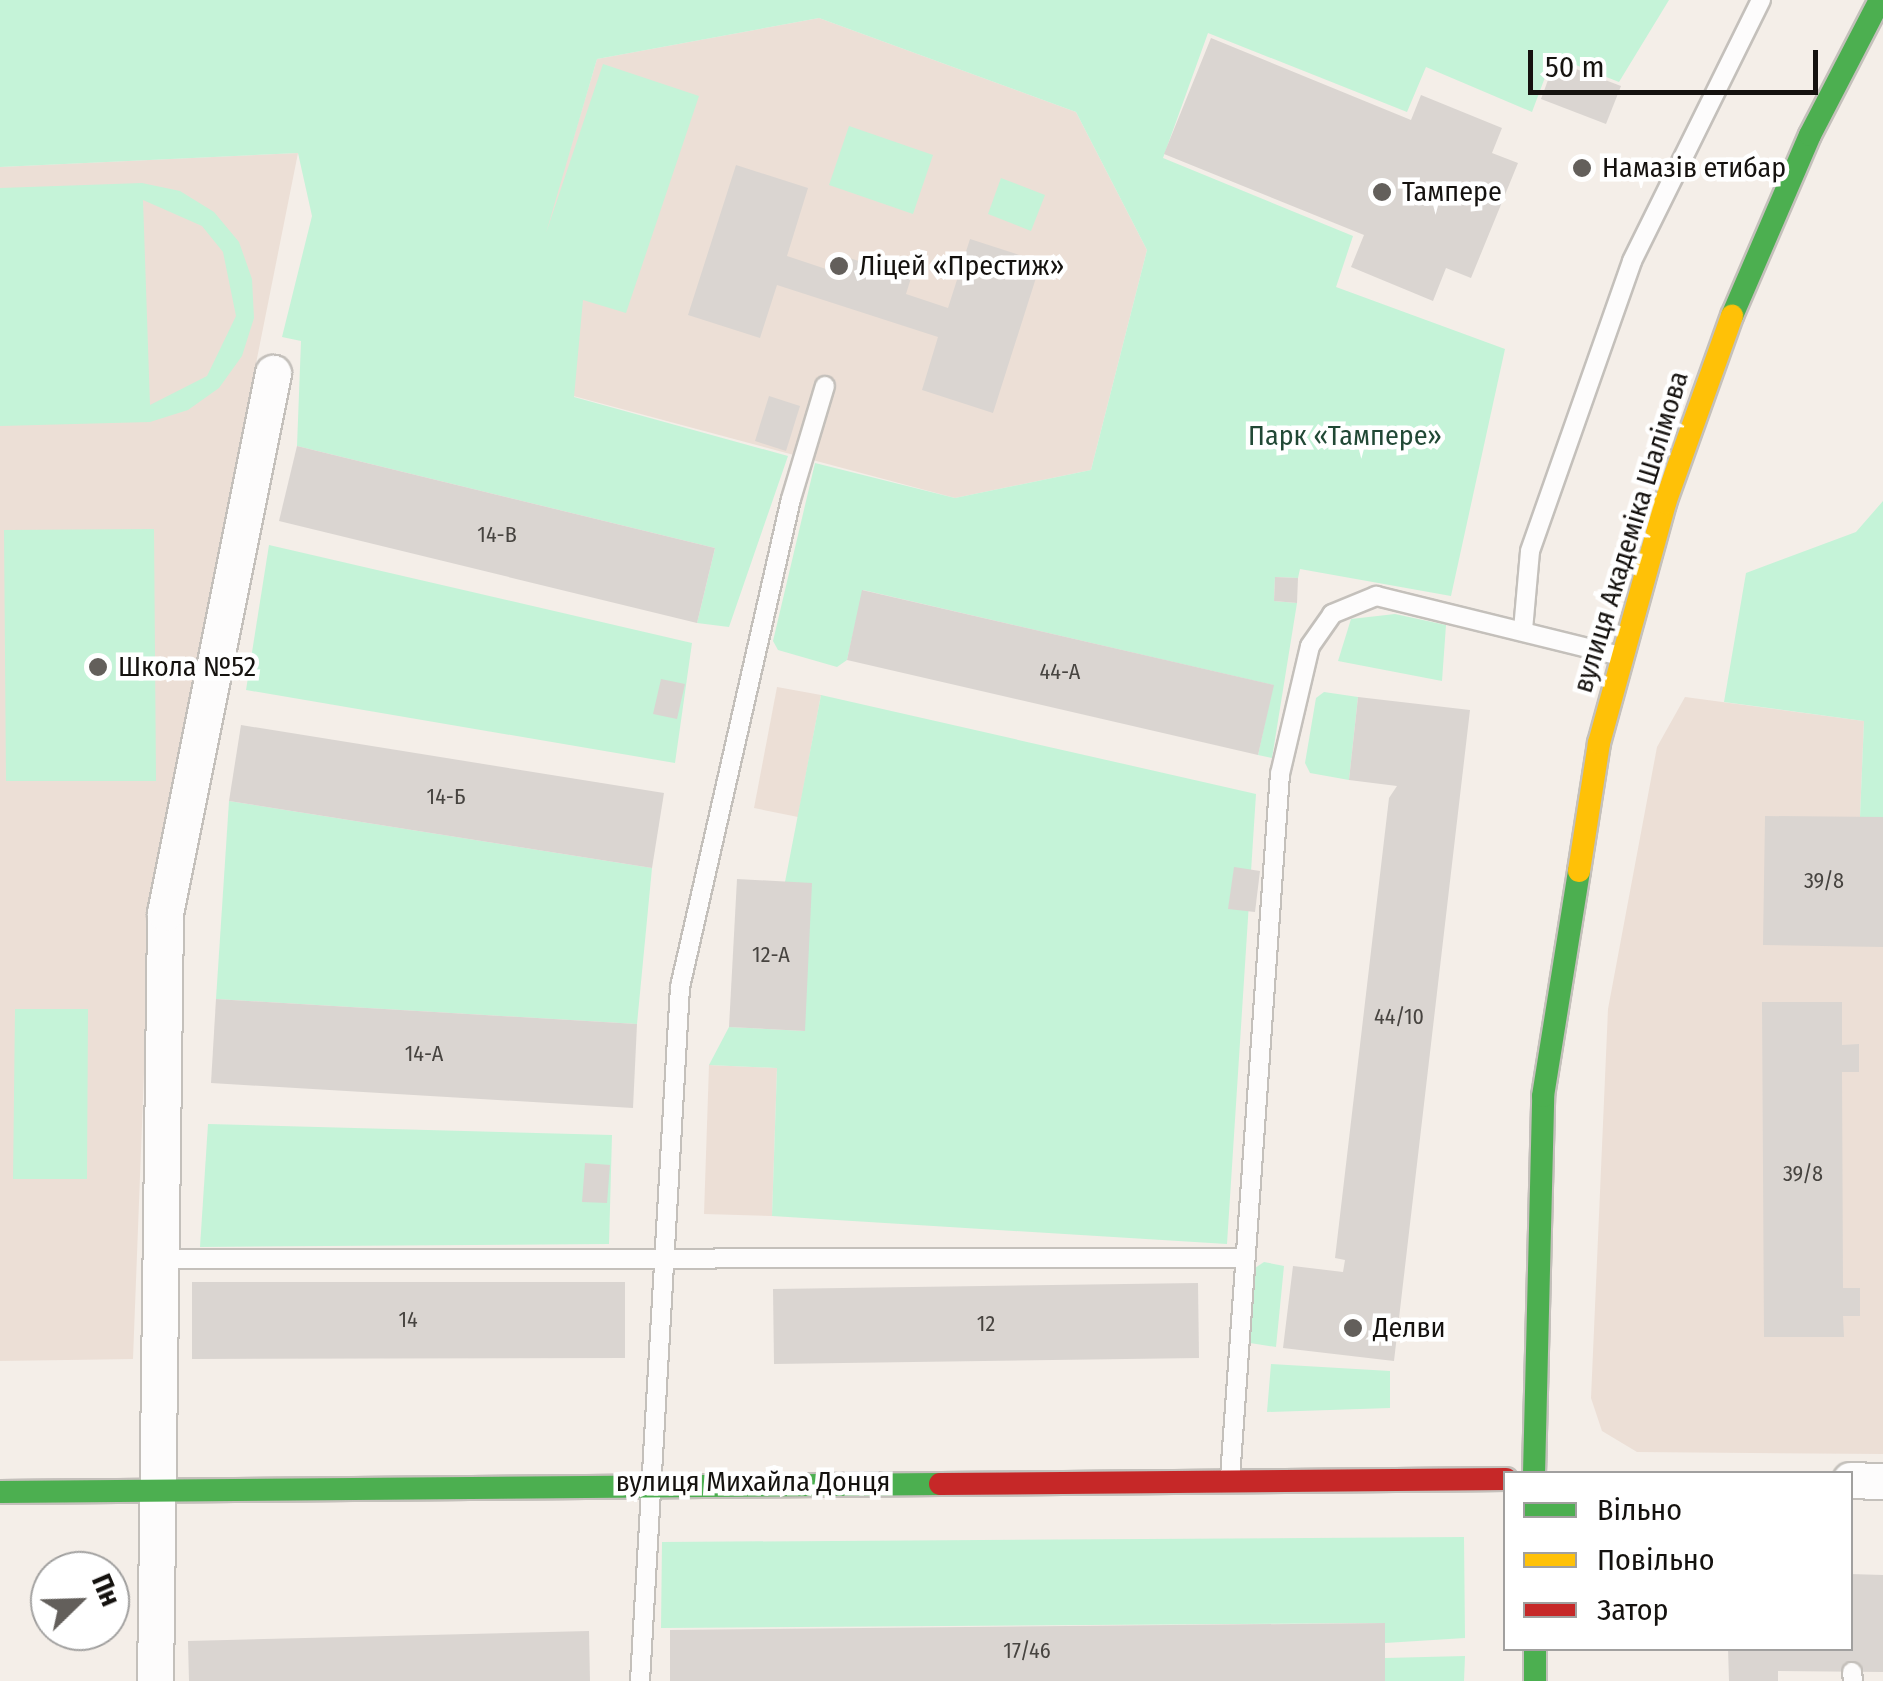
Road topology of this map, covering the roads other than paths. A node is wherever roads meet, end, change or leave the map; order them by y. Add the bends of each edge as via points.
1 (1761, 0) edge
2 (1880, 0) edge
3 (1883, 33) edge
4 (273, 373) dead end
5 (825, 386) dead end
6 (1523, 630) junction
7 (1620, 656) junction
8 (666, 1256) junction
9 (157, 1258) junction
10 (1241, 1258) junction
11 (1534, 1471) edge
12 (1555, 1471) edge
13 (1230, 1478) junction
14 (1503, 1479) edge
15 (1853, 1480) edge
16 (1883, 1480) edge
17 (655, 1482) junction
18 (152, 1491) junction
19 (0, 1492) edge
20 (1534, 1651) edge
21 (1554, 1651) edge
22 (154, 1681) edge
23 (640, 1681) edge
24 (1535, 1681) edge
25 (1554, 1681) edge

1 - 6 lane via 1632,261 1530,551
2 - 7 street, вулиця Академіка Шалімова via 1762,240 1665,503
3 - 12 street, вулиця Академіка Шалімова via 1759,294 1657,587 1623,723 1586,908 1561,1095
4 - 9 street via 164,914
5 - 8 lane via 791,499 680,987
6 - 7 lane
6 - 10 lane via 1376,596 1332,614 1310,646 1280,774
7 - 11 street, вулиця Академіка Шалімова via 1568,902 1543,1096
8 - 9 lane
8 - 10 lane
8 - 17 lane
9 - 18 street
10 - 13 lane
13 - 14 street, вулиця Михайла Донця
13 - 17 street, вулиця Михайла Донця
15 - 16 street
17 - 18 street, вулиця Михайла Донця
17 - 23 lane
18 - 19 street, вулиця Михайла Донця
18 - 22 street
20 - 24 street
21 - 25 street

